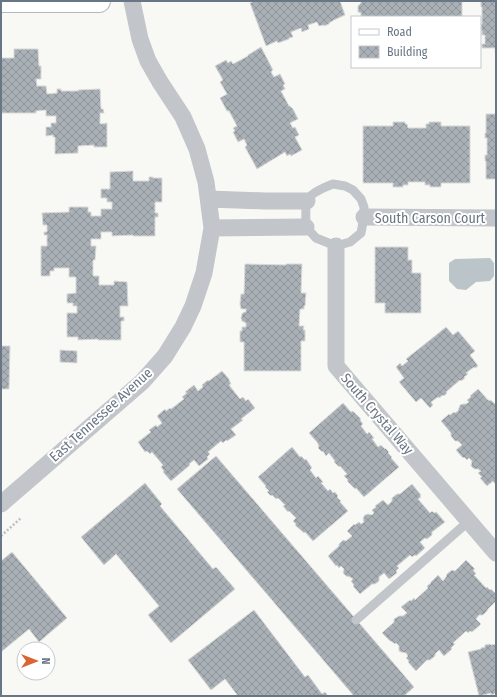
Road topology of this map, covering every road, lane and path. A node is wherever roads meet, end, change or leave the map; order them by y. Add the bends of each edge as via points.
1 (1, 1) edge
2 (99, 1) edge
3 (132, 1) edge
4 (209, 199) junction
5 (307, 201) junction
6 (364, 217) junction
7 (496, 218) edge
8 (306, 227) junction
9 (212, 228) junction
10 (336, 246) junction
11 (1, 504) edge
12 (21, 518) dead end
13 (469, 521) junction
14 (1, 536) edge
15 (496, 552) edge
16 (356, 620) dead end

1 - 2 street
3 - 4 street, East Tennessee Avenue via 140,39 148,61 183,117 197,149
4 - 5 street
4 - 9 street, East Tennessee Avenue
5 - 6 lane via 318,190 333,184 345,186 361,199
5 - 8 lane
6 - 7 street, South Carson Court
6 - 10 lane via 361,233 350,242
8 - 9 street
8 - 10 lane via 316,238
9 - 11 street, East Tennessee Avenue via 204,274 193,306 165,356 142,382
10 - 13 street, South Crystal Way via 336,366
12 - 14 path
13 - 15 street, South Crystal Way
13 - 16 lane

